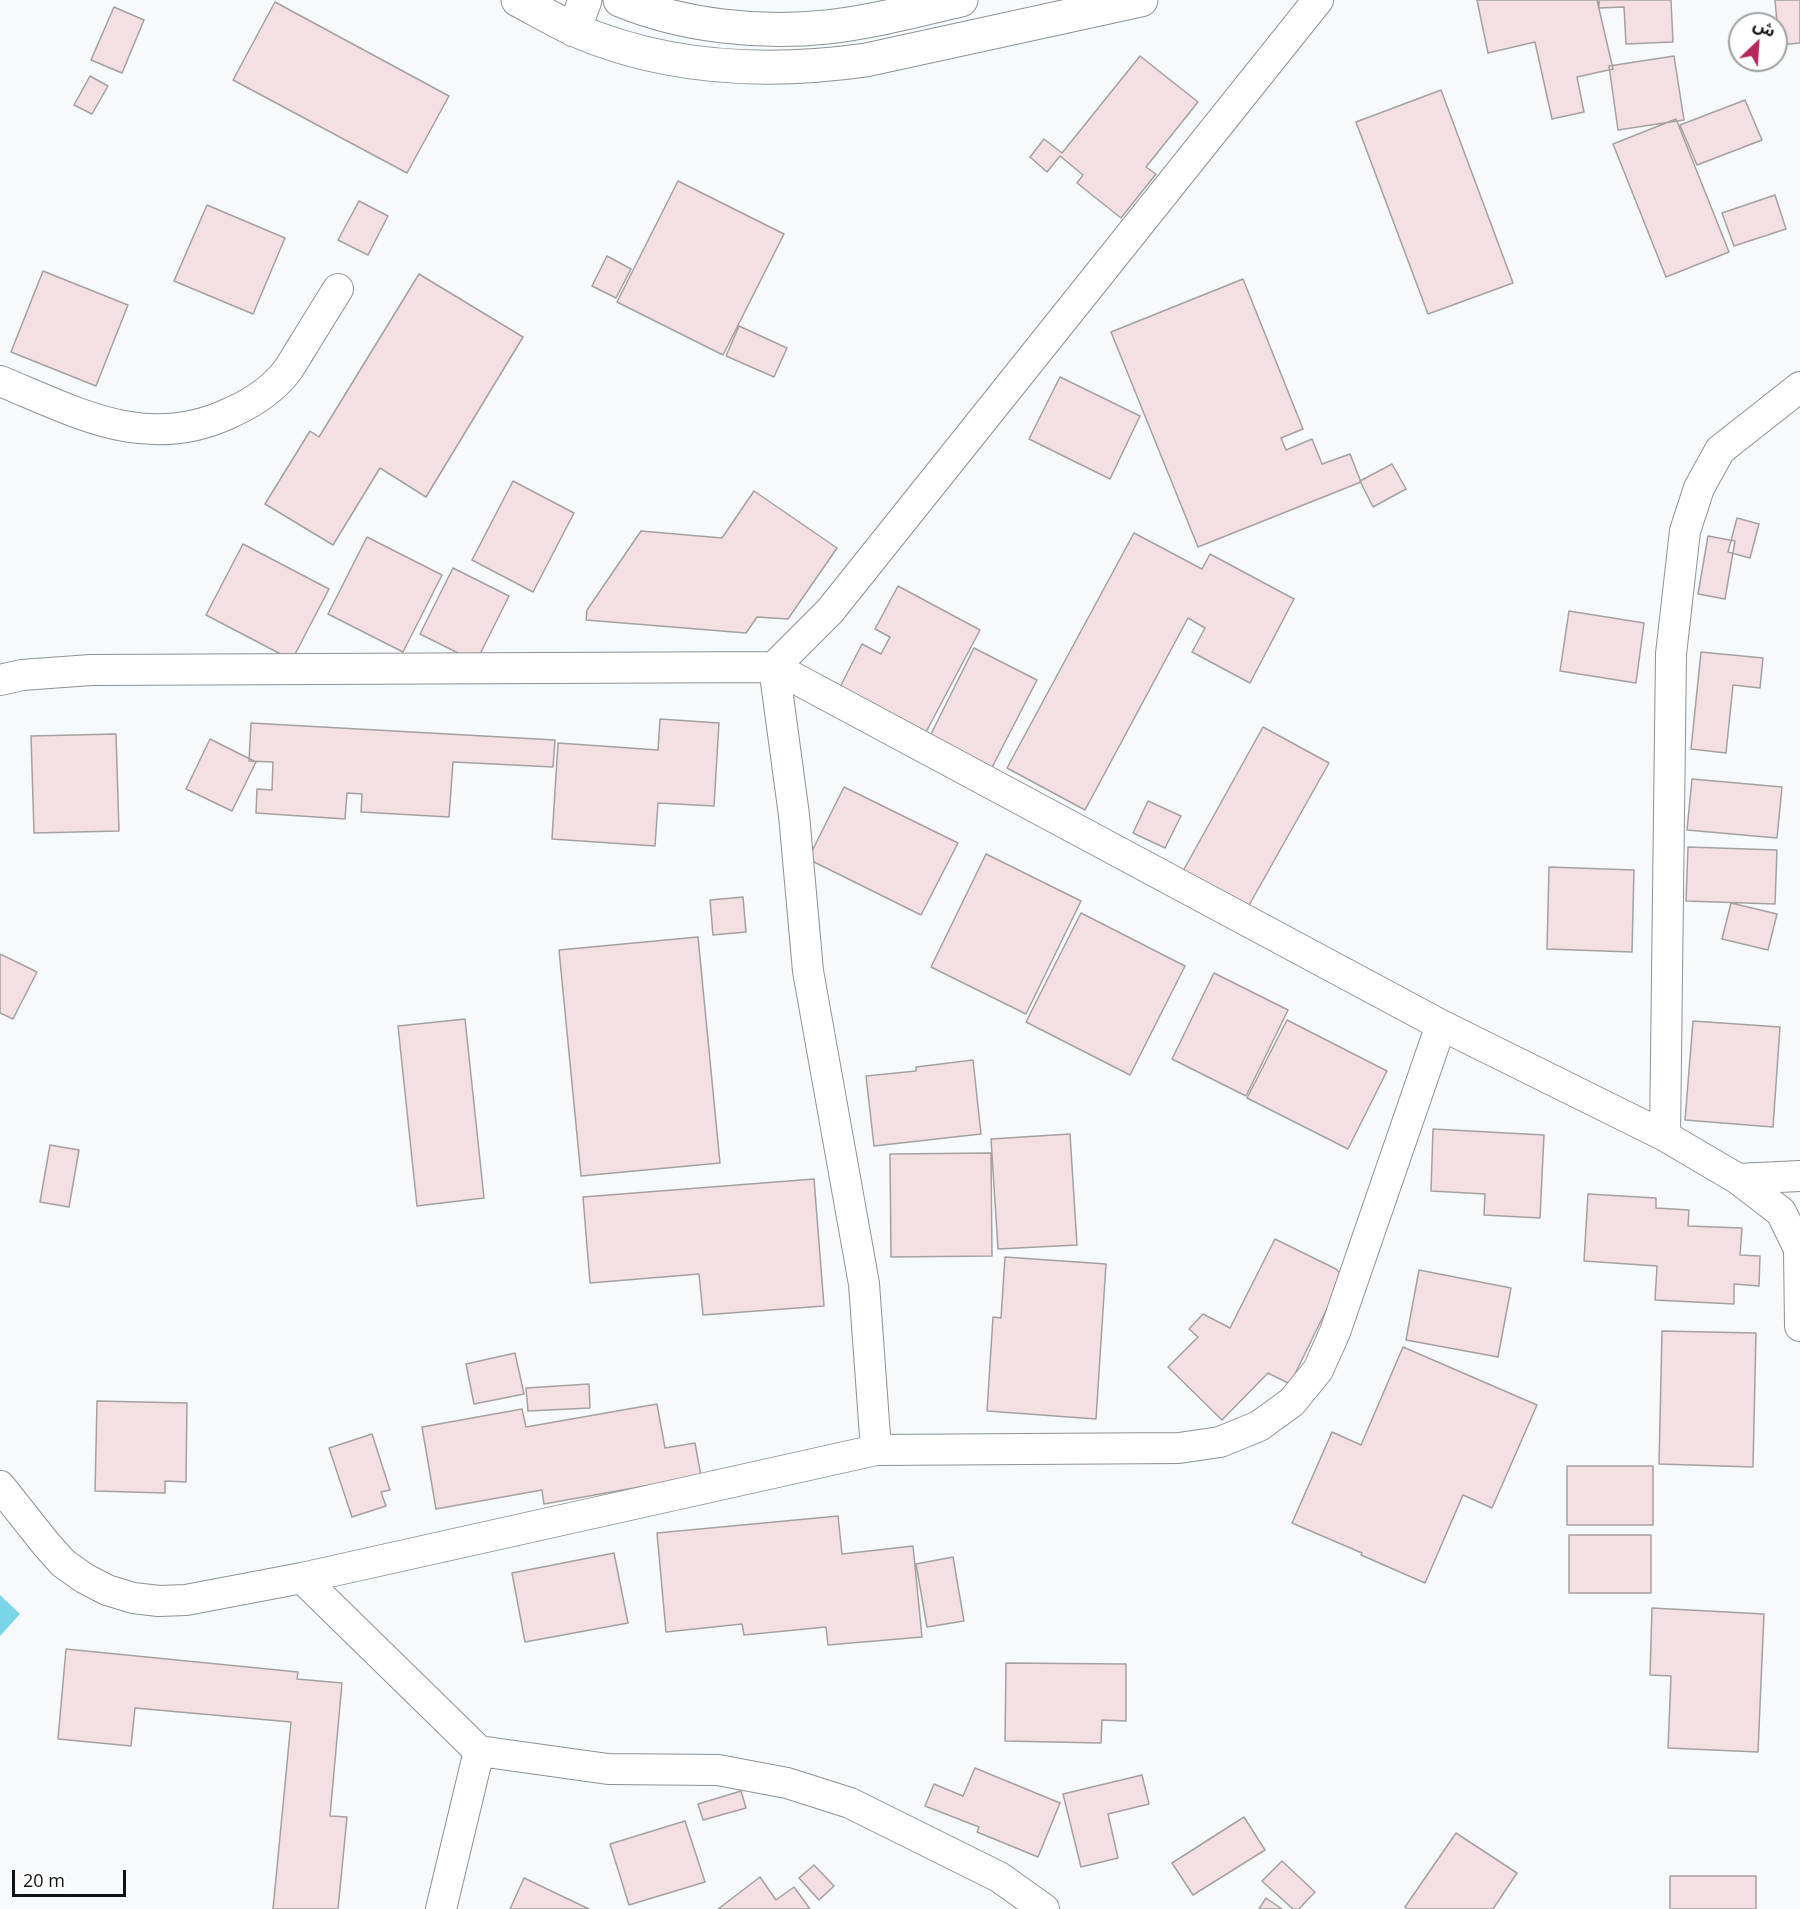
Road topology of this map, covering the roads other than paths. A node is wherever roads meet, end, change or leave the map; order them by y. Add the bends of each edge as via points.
1 (518, 0) edge
2 (620, 0) edge
3 (961, 0) edge
4 (1141, 0) edge
5 (1318, 0) edge
6 (580, 15) edge
7 (338, 289) dead end
8 (0, 381) edge
9 (1800, 387) edge
10 (774, 667) junction
11 (0, 680) edge
12 (1441, 1025) junction
13 (1665, 1136) junction
14 (1800, 1176) edge
15 (1738, 1179) junction
16 (1800, 1326) edge
17 (876, 1450) junction
18 (0, 1486) edge
19 (302, 1578) junction
20 (479, 1751) junction
21 (441, 1909) edge
22 (1044, 1909) edge

1 - 6 main road
2 - 3 main road via 705,23 786,29 867,21
4 - 6 main road via 866,60 782,68 697,63 655,55 614,44
5 - 10 street via 837,603
7 - 8 street via 286,371 267,390 221,418 195,426 141,430 114,425
9 - 13 street via 1720,450 1699,488 1685,531 1671,654
10 - 11 street via 91,670
10 - 12 street
10 - 17 street via 794,815 808,971 864,1284
12 - 13 street
12 - 17 street via 1335,1332 1318,1370 1292,1402 1258,1426 1220,1442 1179,1448
13 - 15 street
14 - 15 street
15 - 16 street via 1781,1212 1799,1249
17 - 19 street
18 - 19 street via 63,1563 107,1590 141,1599 186,1600
19 - 20 street
20 - 21 street
20 - 22 street via 608,1769 718,1770 786,1783 850,1803 999,1877

